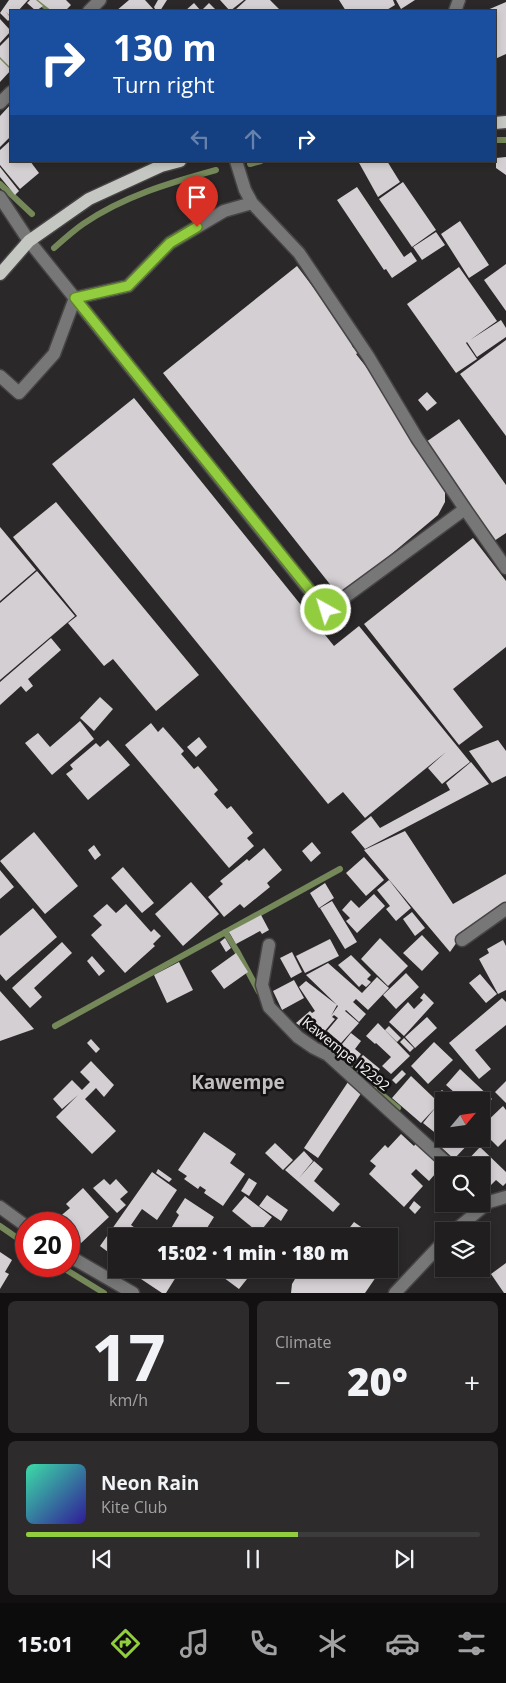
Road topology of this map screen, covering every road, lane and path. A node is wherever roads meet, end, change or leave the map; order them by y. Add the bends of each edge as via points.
1 (100, 0) edge
2 (90, 10) edge
3 (10, 93) edge
4 (0, 103) edge
5 (176, 162) edge
6 (236, 162) edge
7 (0, 198) edge
8 (252, 203) junction
9 (30, 241) junction
10 (0, 274) edge
11 (75, 298) junction
12 (0, 376) edge
13 (465, 510) junction
14 (506, 568) edge
15 (506, 909) edge
16 (462, 940) dead end
17 (269, 945) dead end
18 (440, 1157) edge
19 (506, 1197) edge
20 (490, 1198) edge
21 (0, 1207) edge
22 (472, 1212) edge
23 (15, 1218) edge
24 (462, 1222) edge
25 (435, 1250) edge
26 (80, 1262) edge
27 (133, 1293) edge
28 (394, 1293) edge

1 - 2 street
3 - 4 street
5 - 9 main road via 89,198
6 - 8 street
7 - 9 street
8 - 11 street via 224,211 170,243 128,286
8 - 13 street via 299,253
9 - 10 main road
9 - 11 street
11 - 12 street via 54,354 19,393
11 - 13 street via 326,610
13 - 14 street
15 - 16 street
17 - 18 street, Kawempe I 2292 via 262,985 269,1006 298,1038 334,1060
19 - 20 street
21 - 23 street
22 - 24 street
25 - 28 street
26 - 27 street

